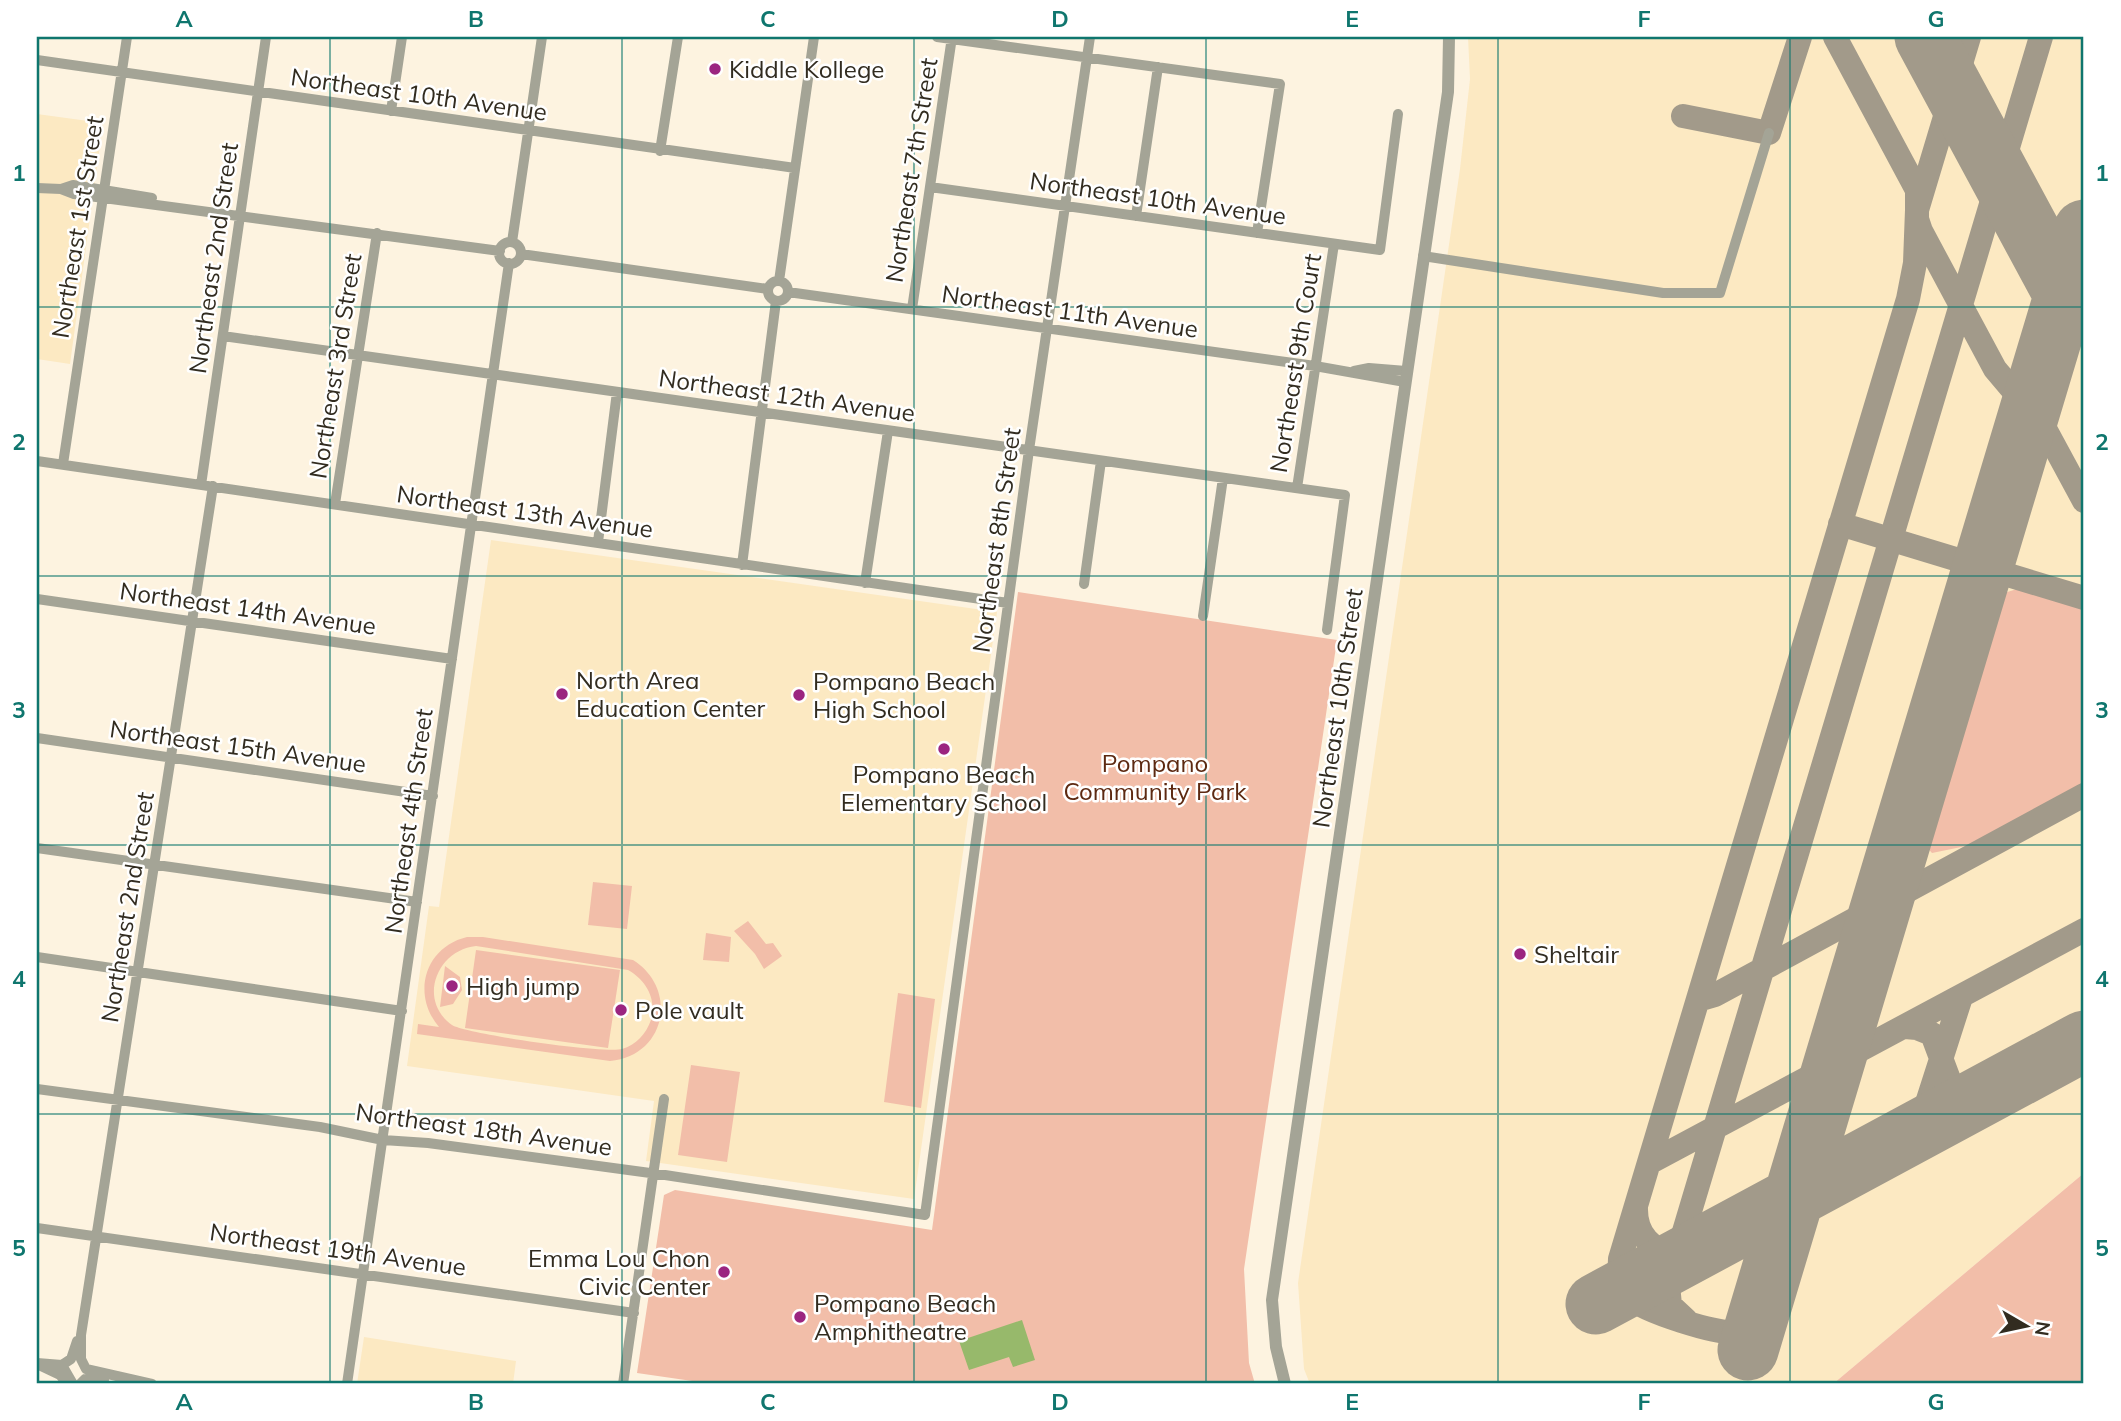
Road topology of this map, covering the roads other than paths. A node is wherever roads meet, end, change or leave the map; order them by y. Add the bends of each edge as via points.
1 (127, 37) edge
2 (266, 37) edge
3 (402, 37) edge
4 (542, 37) edge
5 (678, 37) edge
6 (814, 37) edge
7 (937, 37) edge
8 (1090, 37) edge
9 (1449, 37) edge
10 (952, 38) edge
11 (1087, 57) junction
12 (37, 61) edge
13 (1158, 67) junction
14 (122, 73) junction
15 (258, 92) junction
16 (391, 111) junction
17 (1398, 114) dead end
18 (529, 131) junction
19 (1769, 133) dead end
20 (660, 150) junction
21 (795, 168) junction
22 (930, 187) junction
23 (37, 188) edge
24 (103, 193) junction
25 (1064, 206) junction
26 (240, 215) junction
27 (1136, 216) junction
28 (376, 233) junction
29 (1257, 233) junction
30 (512, 242) junction
31 (1334, 244) junction
32 (500, 251) junction
33 (521, 254) junction
34 (1423, 256) junction
35 (509, 263) junction
36 (779, 281) junction
37 (768, 289) junction
38 (788, 292) junction
39 (776, 301) junction
40 (912, 309) junction
41 (1046, 328) junction
42 (223, 336) junction
43 (357, 355) junction
44 (1315, 366) junction
45 (493, 375) junction
46 (1405, 376) junction
47 (617, 392) junction
48 (761, 413) junction
49 (888, 431) junction
50 (1029, 450) junction
51 (37, 461) edge
52 (1101, 461) junction
53 (63, 464) junction
54 (1223, 478) junction
55 (201, 485) junction
56 (213, 486) junction
57 (1297, 488) junction
58 (335, 504) junction
59 (472, 525) junction
60 (598, 542) junction
61 (742, 565) junction
62 (865, 583) junction
63 (1084, 584) dead end
64 (37, 599) edge
65 (1008, 603) junction
66 (1203, 616) dead end
67 (193, 622) junction
68 (1327, 630) dead end
69 (452, 659) junction
70 (37, 738) edge
71 (172, 758) junction
72 (433, 796) junction
73 (37, 848) edge
74 (155, 864) junction
75 (417, 902) junction
76 (37, 957) edge
77 (138, 971) junction
78 (402, 1011) junction
79 (37, 1089) edge
80 (115, 1099) junction
81 (664, 1099) dead end
82 (383, 1140) junction
83 (654, 1174) junction
84 (925, 1215) joint
85 (37, 1228) edge
86 (95, 1236) junction
87 (363, 1274) junction
88 (634, 1313) junction
89 (81, 1335) junction
90 (37, 1364) edge
91 (62, 1365) junction
92 (136, 1381) junction
93 (83, 1382) edge
94 (67, 1384) edge
95 (73, 1384) edge
96 (152, 1384) edge
97 (347, 1384) edge
98 (624, 1384) edge
99 (1286, 1384) edge

1 - 14 street, Northeast 1st Street
2 - 15 street, Northeast 2nd Street
3 - 16 street
4 - 18 street
5 - 20 street
6 - 21 street
7 - 10 street
8 - 11 street, Northeast 8th Street
9 - 34 street, Northeast 10th Street via 1448,92
10 - 11 street
10 - 22 street, Northeast 7th Street
11 - 13 street
11 - 25 street, Northeast 8th Street
12 - 14 street, Northeast 10th Avenue
13 - 27 street
13 - 29 street via 1280,84
14 - 15 street, Northeast 10th Avenue
14 - 24 street, Northeast 1st Street
15 - 16 street, Northeast 10th Avenue
15 - 26 street, Northeast 2nd Street
16 - 18 street, Northeast 10th Avenue
17 - 31 street, Northeast 10th Avenue via 1380,250
18 - 20 street, Northeast 10th Avenue
18 - 30 street
19 - 34 street via 1720,293 1663,293
20 - 21 street, Northeast 10th Avenue
21 - 36 street
22 - 25 street, Northeast 10th Avenue
22 - 40 street, Northeast 7th Street
23 - 24 street via 73,185
24 - 26 street via 150,197 160,204
24 - 53 street, Northeast 1st Street
25 - 27 street, Northeast 10th Avenue
25 - 41 street, Northeast 8th Street
26 - 28 street
26 - 42 street, Northeast 2nd Street
27 - 29 street, Northeast 10th Avenue
28 - 32 street
28 - 43 street, Northeast 3rd Street
29 - 31 street, Northeast 10th Avenue
30 - 32 street via 503,244
30 - 33 street
31 - 44 street, Northeast 9th Court
32 - 35 street via 503,261
33 - 35 street
33 - 37 street
34 - 46 street, Northeast 10th Street
35 - 45 street, Northeast 4th Street
36 - 37 street
36 - 38 street
37 - 39 street
38 - 39 street
38 - 40 street, Northeast 11th Avenue
39 - 48 street
40 - 41 street, Northeast 11th Avenue
41 - 44 street, Northeast 11th Avenue
41 - 50 street, Northeast 8th Street
42 - 43 street, Northeast 12th Avenue
42 - 55 street, Northeast 2nd Street
43 - 45 street, Northeast 12th Avenue
43 - 58 street, Northeast 3rd Street
44 - 46 street, Northeast 11th Avenue via 1346,372 1369,368
44 - 57 street, Northeast 9th Court
45 - 47 street, Northeast 12th Avenue
45 - 59 street, Northeast 4th Street
46 - 99 street, Northeast 10th Street via 1272,1300 1276,1347
47 - 48 street, Northeast 12th Avenue
47 - 60 street
48 - 49 street, Northeast 12th Avenue
48 - 61 street
49 - 50 street, Northeast 12th Avenue
49 - 62 street
50 - 52 street, Northeast 12th Avenue
50 - 65 street, Northeast 8th Street
51 - 53 street, Northeast 13th Avenue
52 - 54 street, Northeast 12th Avenue
52 - 63 street
53 - 55 street, Northeast 13th Avenue
54 - 57 street, Northeast 12th Avenue
54 - 66 street
55 - 56 street, Northeast 13th Avenue
56 - 58 street, Northeast 13th Avenue
56 - 67 street, Northeast 2nd Street
57 - 68 street, Northeast 12th Avenue via 1345,495
58 - 59 street, Northeast 13th Avenue
59 - 60 street, Northeast 13th Avenue
59 - 69 street, Northeast 4th Street
60 - 61 street, Northeast 13th Avenue
61 - 62 street, Northeast 13th Avenue
62 - 65 street, Northeast 13th Avenue
64 - 67 street, Northeast 14th Avenue
65 - 84 street, Northeast 8th Street
67 - 69 street, Northeast 14th Avenue
67 - 71 street, Northeast 2nd Street
69 - 72 street, Northeast 4th Street
70 - 71 street, Northeast 15th Avenue
71 - 72 street, Northeast 15th Avenue
71 - 74 street, Northeast 2nd Street
72 - 75 street, Northeast 4th Street
73 - 74 street
74 - 75 street
74 - 77 street, Northeast 2nd Street
75 - 78 street, Northeast 4th Street
76 - 77 street
77 - 78 street
77 - 80 street, Northeast 2nd Street
78 - 82 street, Northeast 4th Street
79 - 80 street, Northeast 18th Avenue
80 - 82 street, Northeast 18th Avenue
80 - 86 street, Northeast 2nd Street
81 - 83 street
82 - 83 street, Northeast 18th Avenue
82 - 87 street, Northeast 4th Street
83 - 84 street, Northeast 18th Avenue
83 - 88 street
85 - 86 street, Northeast 19th Avenue
86 - 87 street, Northeast 19th Avenue
86 - 89 street, Northeast 2nd Street
87 - 88 street, Northeast 19th Avenue
87 - 97 street, Northeast 4th Street
88 - 98 street
89 - 91 street, Northeast 2nd Street via 71,1359
89 - 92 street, Northeast 2nd Street via 82,1363 90,1371
90 - 91 street
90 - 94 street via 60,1375
91 - 95 street
92 - 93 street
92 - 96 street

